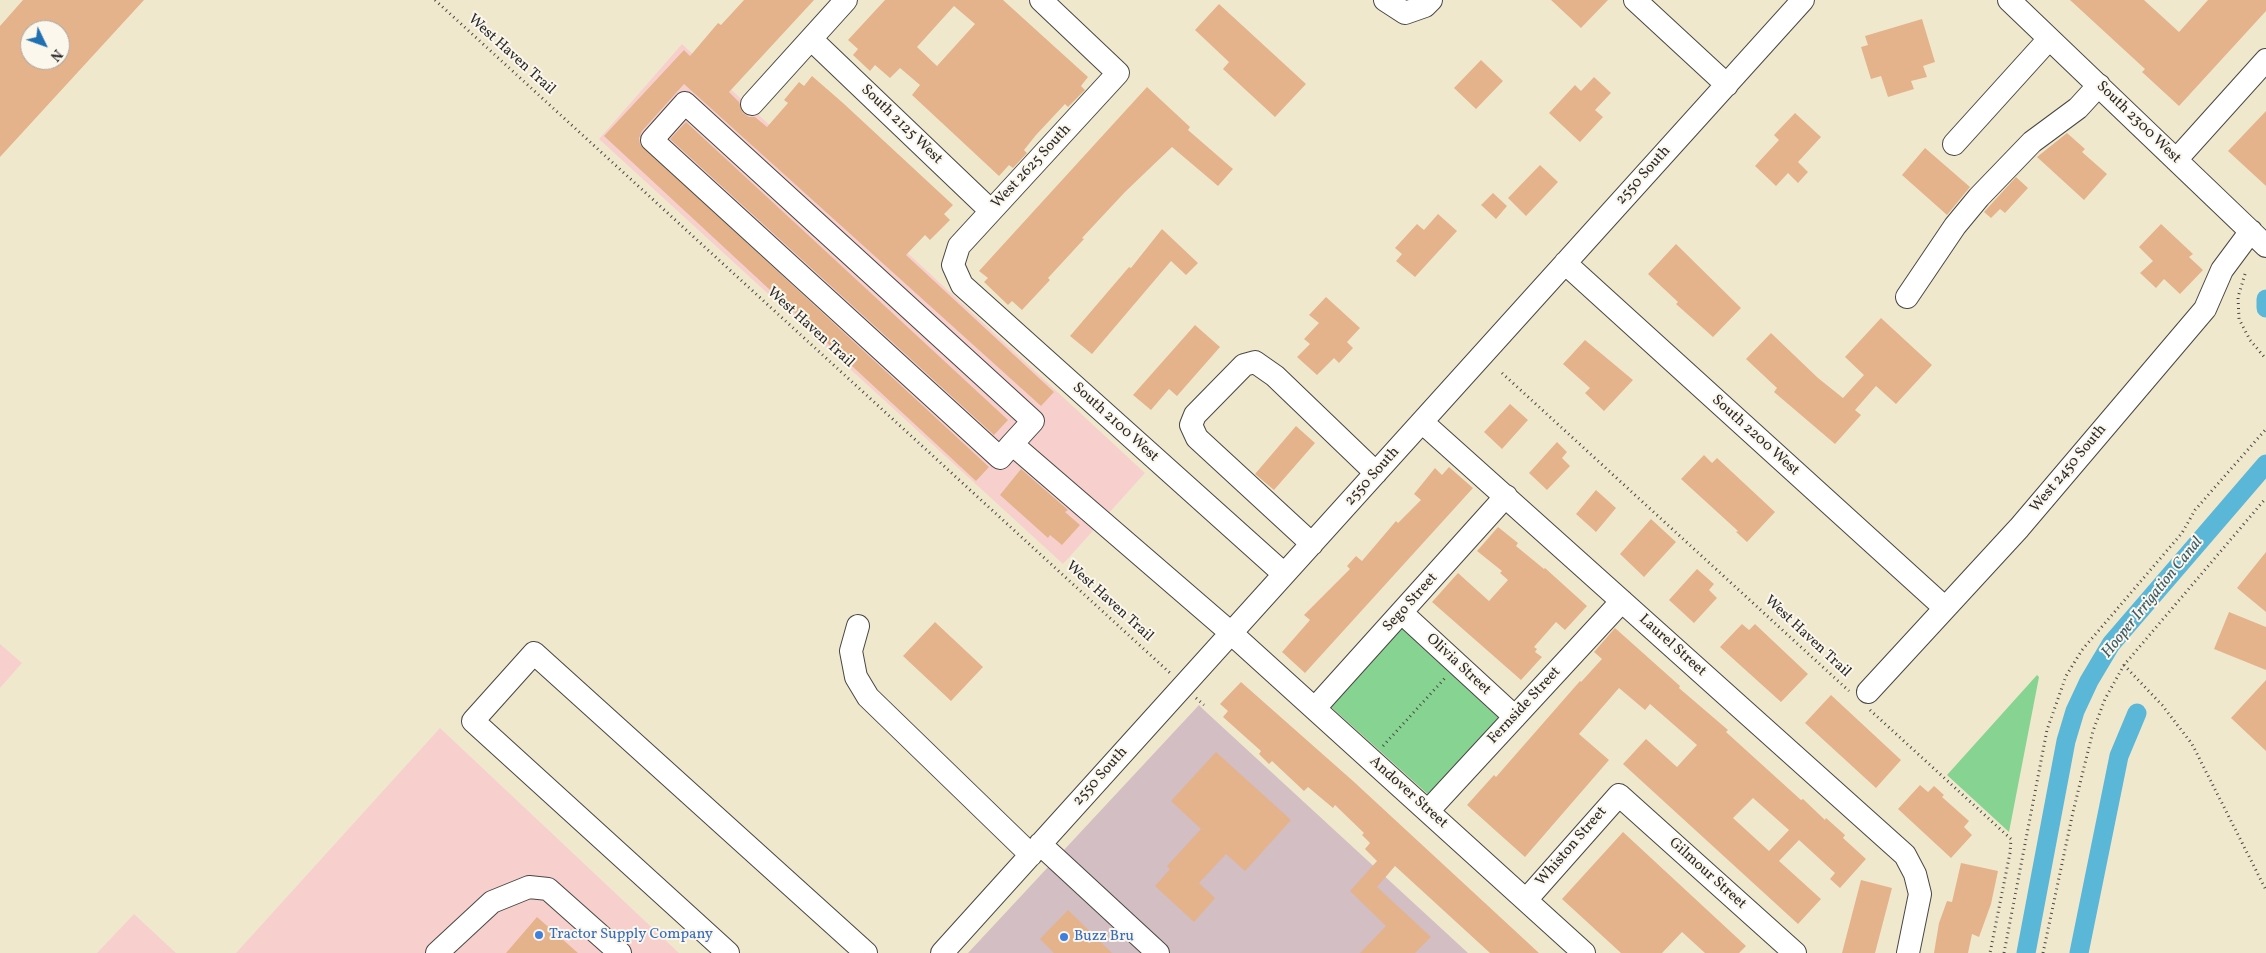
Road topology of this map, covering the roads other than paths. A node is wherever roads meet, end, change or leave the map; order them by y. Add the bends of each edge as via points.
1 (846, 0) edge
2 (1041, 0) edge
3 (1385, 0) edge
4 (1431, 0) edge
5 (1635, 0) edge
6 (1803, 0) edge
7 (2009, 0) edge
8 (811, 38) junction
9 (2049, 39) junction
10 (2266, 60) edge
11 (1727, 85) junction
12 (2098, 85) junction
13 (752, 104) dead end
14 (1954, 144) dead end
15 (2176, 160) junction
16 (991, 211) junction
17 (2258, 239) edge
18 (1565, 264) junction
19 (953, 265) joint
20 (1907, 297) dead end
21 (1422, 422) junction
22 (1012, 444) junction
23 (1376, 473) junction
24 (1506, 496) junction
25 (1312, 544) junction
26 (1284, 574) junction
27 (1622, 601) junction
28 (1945, 608) junction
29 (1402, 613) junction
30 (858, 626) dead end
31 (1232, 633) junction
32 (1863, 698) road end
33 (1315, 708) junction
34 (1515, 717) junction
35 (1619, 794) joint
36 (1428, 811) junction
37 (1035, 850) junction
38 (1526, 900) junction
39 (437, 953) edge
40 (620, 953) edge
41 (728, 953) edge
42 (866, 953) edge
43 (942, 953) edge
44 (1158, 953) edge
45 (1584, 953) edge
46 (1795, 953) edge
47 (1908, 953) edge

1 - 8 street
2 - 16 street, West 2625 South via 1118,73
3 - 4 street via 1405,13 1425,6
5 - 11 street
6 - 11 street, 2550 South
7 - 9 street, South 2300 West
8 - 13 street
8 - 16 street, South 2125 West
9 - 12 street, South 2300 West
9 - 14 street
10 - 15 street
11 - 18 street, 2550 South
12 - 15 street, South 2300 West
12 - 20 street via 2078,108 2032,142 1979,197 1955,226
15 - 17 street, South 2300 West
16 - 19 street, West 2625 South via 958,246
17 - 28 street, West 2450 South via 2222,270 2205,309 2019,528
18 - 21 street, 2550 South
18 - 28 street, South 2200 West
19 - 26 street, South 2100 West via 962,285
21 - 23 street, 2550 South
21 - 24 street, Laurel Street
22 - 22 street via 1000,458 652,140 685,103 1033,421
22 - 31 street, Andover Street
23 - 25 street, 2550 South
23 - 25 street via 1276,376 1255,362 1244,365 1195,415 1191,425 1197,438
24 - 27 street, Laurel Street
24 - 29 street, Sego Street
25 - 26 street, 2550 South
26 - 31 street, 2550 South
27 - 34 street, Fernside Street
27 - 47 street, Laurel Street via 1905,855 1915,874 1920,894
28 - 32 street, West 2450 South
29 - 33 street, Sego Street
29 - 34 street, Olivia Street
30 - 37 street via 852,651 856,677 868,697
31 - 33 street, Andover Street
31 - 37 street, 2550 South
33 - 36 street, Andover Street
34 - 36 street, Fernside Street
35 - 38 street, Whiston Street
35 - 46 street, Gilmour Street
36 - 38 street, Andover Street
37 - 43 street, 2550 South
37 - 44 street
38 - 45 street, Andover Street
39 - 40 street via 492,902 530,887 548,889
41 - 42 street via 473,721 534,654

